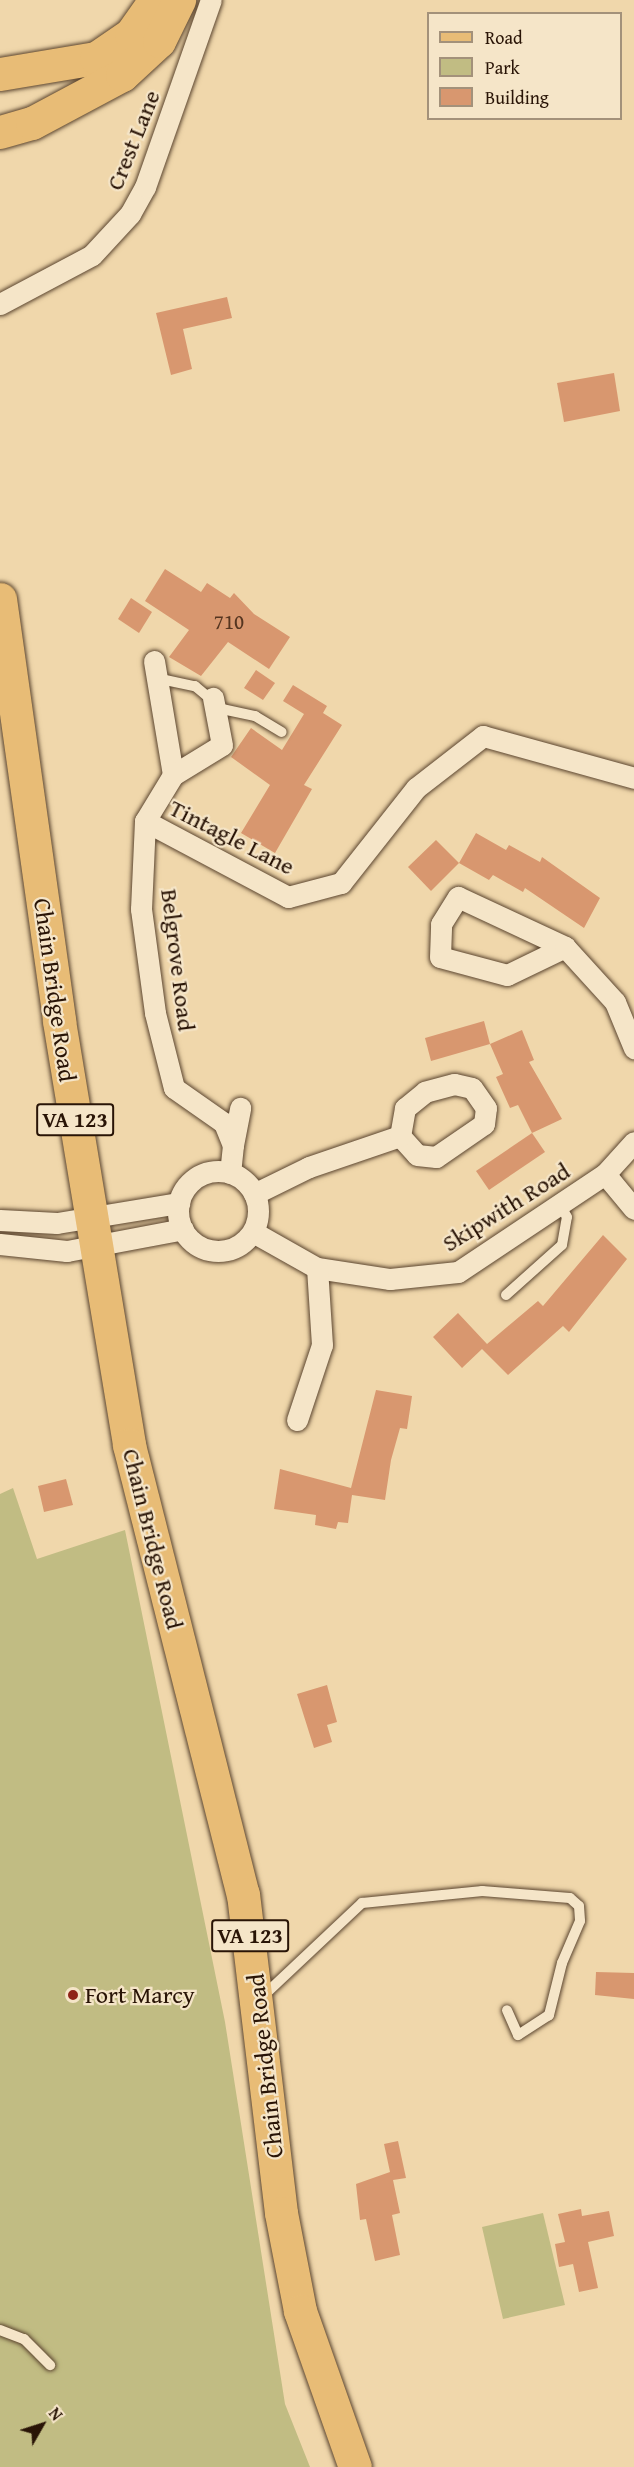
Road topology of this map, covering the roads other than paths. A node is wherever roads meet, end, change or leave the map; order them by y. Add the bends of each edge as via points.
1 (155, 0) edge
2 (180, 0) edge
3 (210, 0) edge
4 (0, 57) edge
5 (37, 70) junction
6 (0, 75) edge
7 (32, 123) junction
8 (0, 132) edge
9 (0, 157) edge
10 (0, 304) edge
11 (0, 599) edge
12 (155, 670) joint
13 (213, 698) junction
14 (282, 732) dead end
15 (173, 775) junction
16 (634, 778) edge
17 (145, 821) junction
18 (566, 948) junction
19 (634, 1048) edge
20 (240, 1108) dead end
21 (400, 1136) dead end
22 (634, 1142) edge
23 (233, 1145) junction
24 (230, 1173) junction
25 (605, 1174) junction
26 (254, 1194) junction
27 (179, 1203) junction
28 (560, 1205) junction
29 (634, 1209) edge
30 (0, 1220) edge
31 (183, 1229) junction
32 (253, 1232) junction
33 (93, 1234) junction
34 (0, 1244) edge
35 (317, 1268) junction
36 (506, 1295) dead end
37 (297, 1420) dead end
38 (259, 2000) junction
39 (507, 2010) dead end
40 (0, 2330) edge
41 (50, 2365) dead end
42 (355, 2467) edge

1 - 5 main road via 139,27 106,53
2 - 7 main road via 159,41 132,67
3 - 10 street, Crest Lane via 145,187 130,214 92,255
4 - 5 main road
5 - 6 main road
7 - 8 main road
7 - 9 main road
11 - 33 main road, Chain Bridge Road / VA 123
12 - 13 lane
12 - 15 street
13 - 14 lane via 222,709 255,716
13 - 15 street via 222,746
15 - 17 street, Belgrove Road
16 - 17 street, Tintagle Lane via 483,736 416,788 341,883 288,897
17 - 23 street, Belgrove Road via 141,909 155,1013 174,1088 224,1123
18 - 18 street via 458,897 441,924 440,957 507,975
18 - 19 street via 615,1002
20 - 23 street
21 - 26 street via 309,1167
22 - 25 street, Skipwith Road
23 - 24 street
24 - 26 street
24 - 27 street via 210,1172 192,1180
25 - 28 street, Skipwith Road
25 - 29 street
26 - 32 street via 259,1209
27 - 31 street
27 - 33 street
28 - 35 street, Skipwith Road via 458,1272 390,1279
28 - 36 lane via 567,1217 562,1245
30 - 33 street
31 - 32 street via 193,1243 219,1252 238,1246
31 - 33 street
32 - 35 street, Skipwith Road
33 - 34 street
33 - 38 main road, Chain Bridge Road / VA 123 via 131,1456 235,1857
35 - 37 street via 322,1345
38 - 39 lane via 362,1903 482,1891 570,1898 579,1906 580,1921 562,1963 549,2015 518,2035
38 - 42 main road, Chain Bridge Road / VA 123 via 293,2280 315,2362
40 - 41 lane via 24,2339

